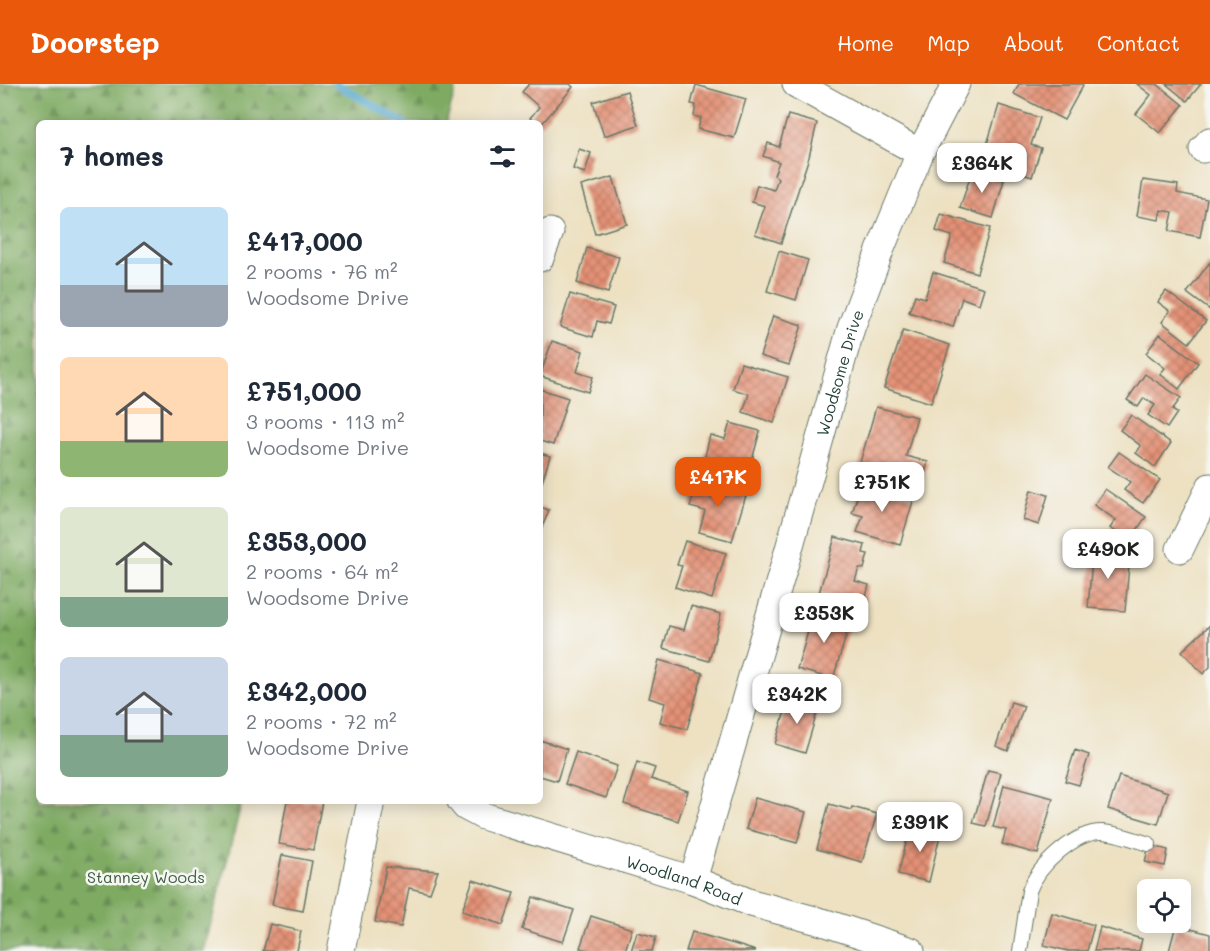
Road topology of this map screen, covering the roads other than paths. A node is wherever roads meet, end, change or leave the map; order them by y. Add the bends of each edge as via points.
1 (796, 84) edge
2 (956, 84) edge
3 (920, 153) junction
4 (550, 232) dead end
5 (543, 250) edge
6 (1210, 487) edge
7 (1180, 549) dead end
8 (370, 804) edge
9 (464, 804) edge
10 (1149, 844) dead end
11 (693, 880) junction
12 (341, 951) edge
13 (911, 951) edge
14 (1020, 951) edge

1 - 3 street
2 - 3 street, Woodsome Drive
3 - 11 street, Woodsome Drive via 851,328
4 - 5 street
6 - 7 street
8 - 12 street
9 - 11 street, Woodland Road via 483,816
10 - 14 lane via 1103,832 1066,846 1032,883
11 - 13 street, Woodland Road via 751,903

